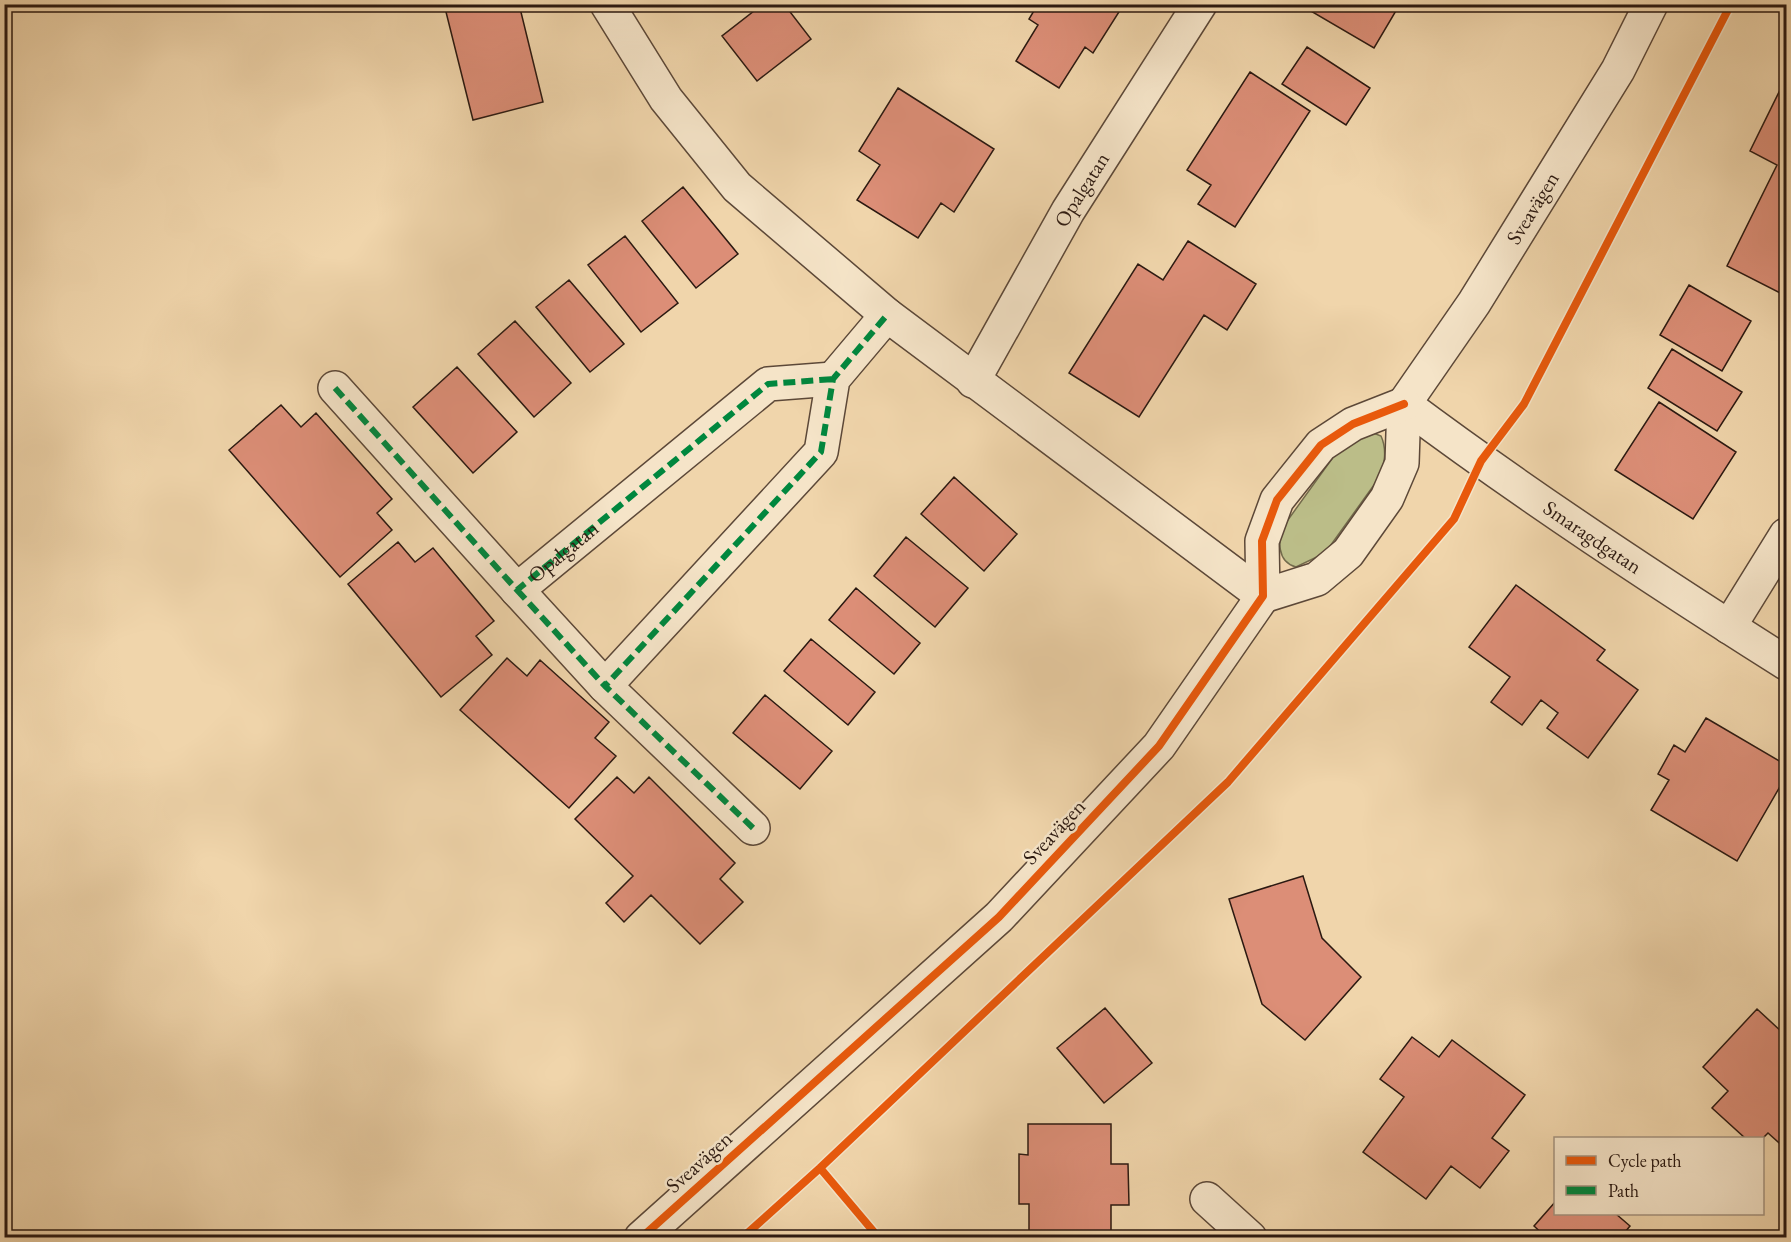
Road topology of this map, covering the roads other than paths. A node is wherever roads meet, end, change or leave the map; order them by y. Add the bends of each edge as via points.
1 (607, 4) edge
2 (1200, 4) edge
3 (1651, 4) edge
4 (887, 315) junction
5 (833, 379) junction
6 (973, 381) junction
7 (335, 388) dead end
8 (1404, 404) junction
9 (1786, 535) edge
10 (517, 590) junction
11 (1263, 596) junction
12 (1729, 627) junction
13 (1786, 663) edge
14 (605, 686) junction
15 (753, 828) dead end
16 (1207, 1199) dead end
17 (641, 1238) edge
18 (1250, 1238) edge

1 - 4 street via 666,99 737,187
2 - 6 street, Opalgatan via 1068,211
3 - 8 street, Sveavägen via 1618,70 1474,303
4 - 5 street
4 - 6 street
5 - 10 street, Opalgatan via 768,384
5 - 14 street via 821,452
6 - 11 street
7 - 10 street, Opalgatan
8 - 11 street via 1402,463 1387,498 1348,553 1317,579
8 - 11 street via 1353,424 1321,445 1277,500 1262,541
8 - 12 street, Smaragdgatan via 1481,462
9 - 12 street
10 - 14 street
11 - 17 street, Sveavägen via 1159,746 999,917
12 - 13 street, Smaragdgatan
14 - 15 street
16 - 18 street

